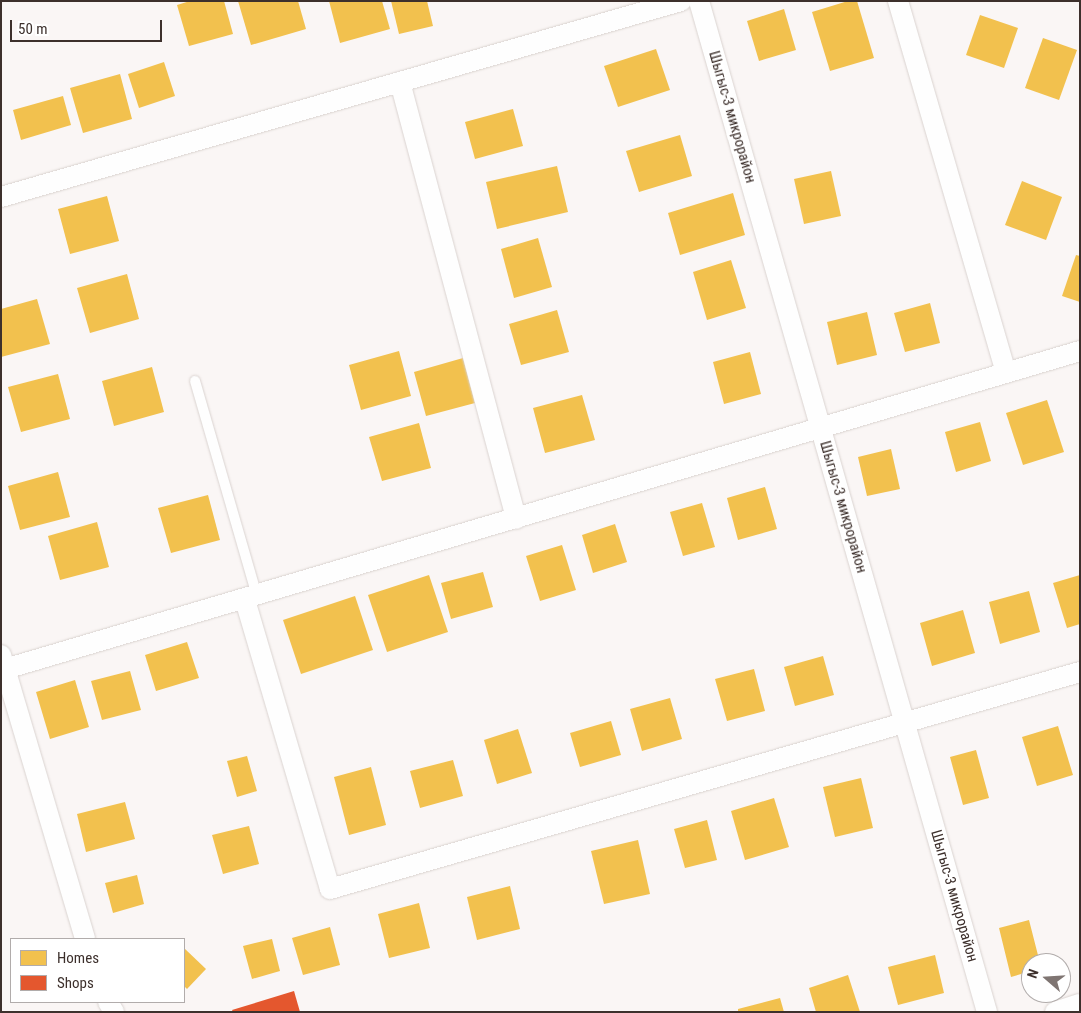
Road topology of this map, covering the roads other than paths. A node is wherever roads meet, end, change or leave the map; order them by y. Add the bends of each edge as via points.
1 (681, 1) edge
2 (699, 1) edge
3 (898, 1) edge
4 (400, 82) junction
5 (1, 196) edge
6 (1080, 351) edge
7 (1006, 373) junction
8 (195, 381) dead end
9 (820, 428) junction
10 (516, 519) junction
11 (251, 598) junction
12 (3, 662) edge
13 (1080, 672) edge
14 (905, 724) junction
15 (85, 938) edge
16 (1080, 1004) edge
17 (987, 1012) edge
18 (1056, 1012) edge

1 - 4 street
2 - 9 street, Шыгыс-3 микрорайон
3 - 7 street
4 - 5 street
4 - 10 street
6 - 7 street
7 - 9 street
8 - 11 lane
9 - 10 street
9 - 14 street, Шыгыс-3 микрорайон
10 - 11 street
11 - 12 street
11 - 14 street via 330,889
12 - 15 street
13 - 14 street
14 - 17 street, Шыгыс-3 микрорайон
16 - 18 street

